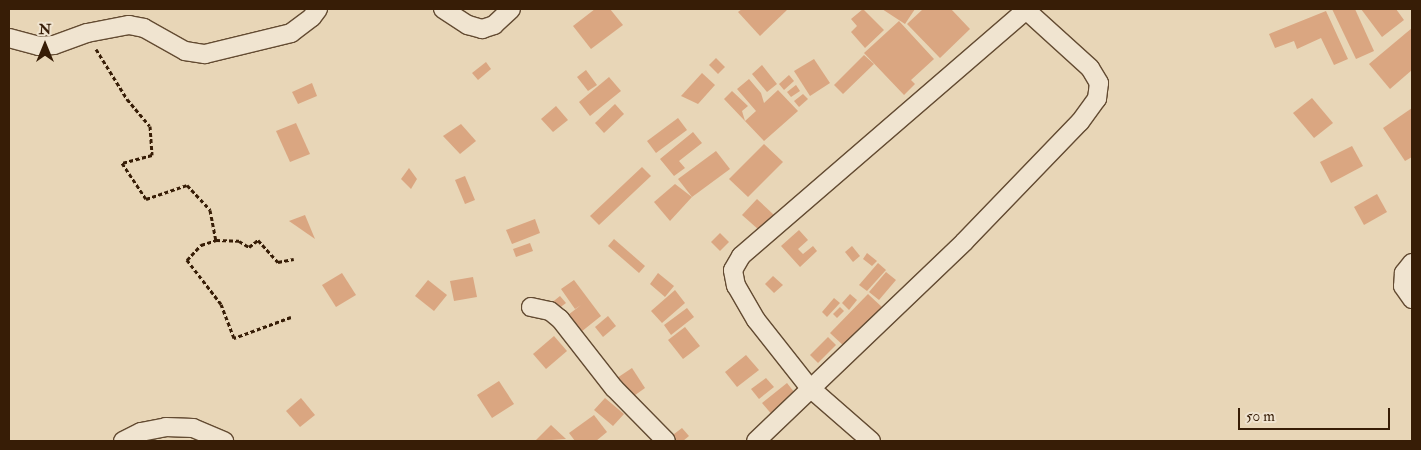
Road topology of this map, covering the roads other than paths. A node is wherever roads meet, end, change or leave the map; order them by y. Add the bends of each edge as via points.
1 (318, 9) edge
2 (443, 9) edge
3 (511, 9) edge
4 (1026, 9) edge
5 (9, 38) edge
6 (1412, 263) edge
7 (1412, 300) edge
8 (531, 307) dead end
9 (809, 387) junction
10 (123, 441) edge
11 (224, 441) edge
12 (666, 441) edge
13 (756, 441) edge
14 (872, 441) edge

1 - 5 street via 291,33 206,54 185,51 144,28 128,25 87,33 54,45 39,46
2 - 3 street via 468,25 482,29 494,25
4 - 9 street via 1090,68 1099,83 1097,99 1068,134 964,242 878,328
4 - 9 street via 741,256 733,270 736,286 756,320
6 - 7 street via 1404,273 1403,286
8 - 12 street via 550,311 560,319 614,388
9 - 13 street
9 - 14 street
10 - 11 street via 141,432 166,427 193,428

